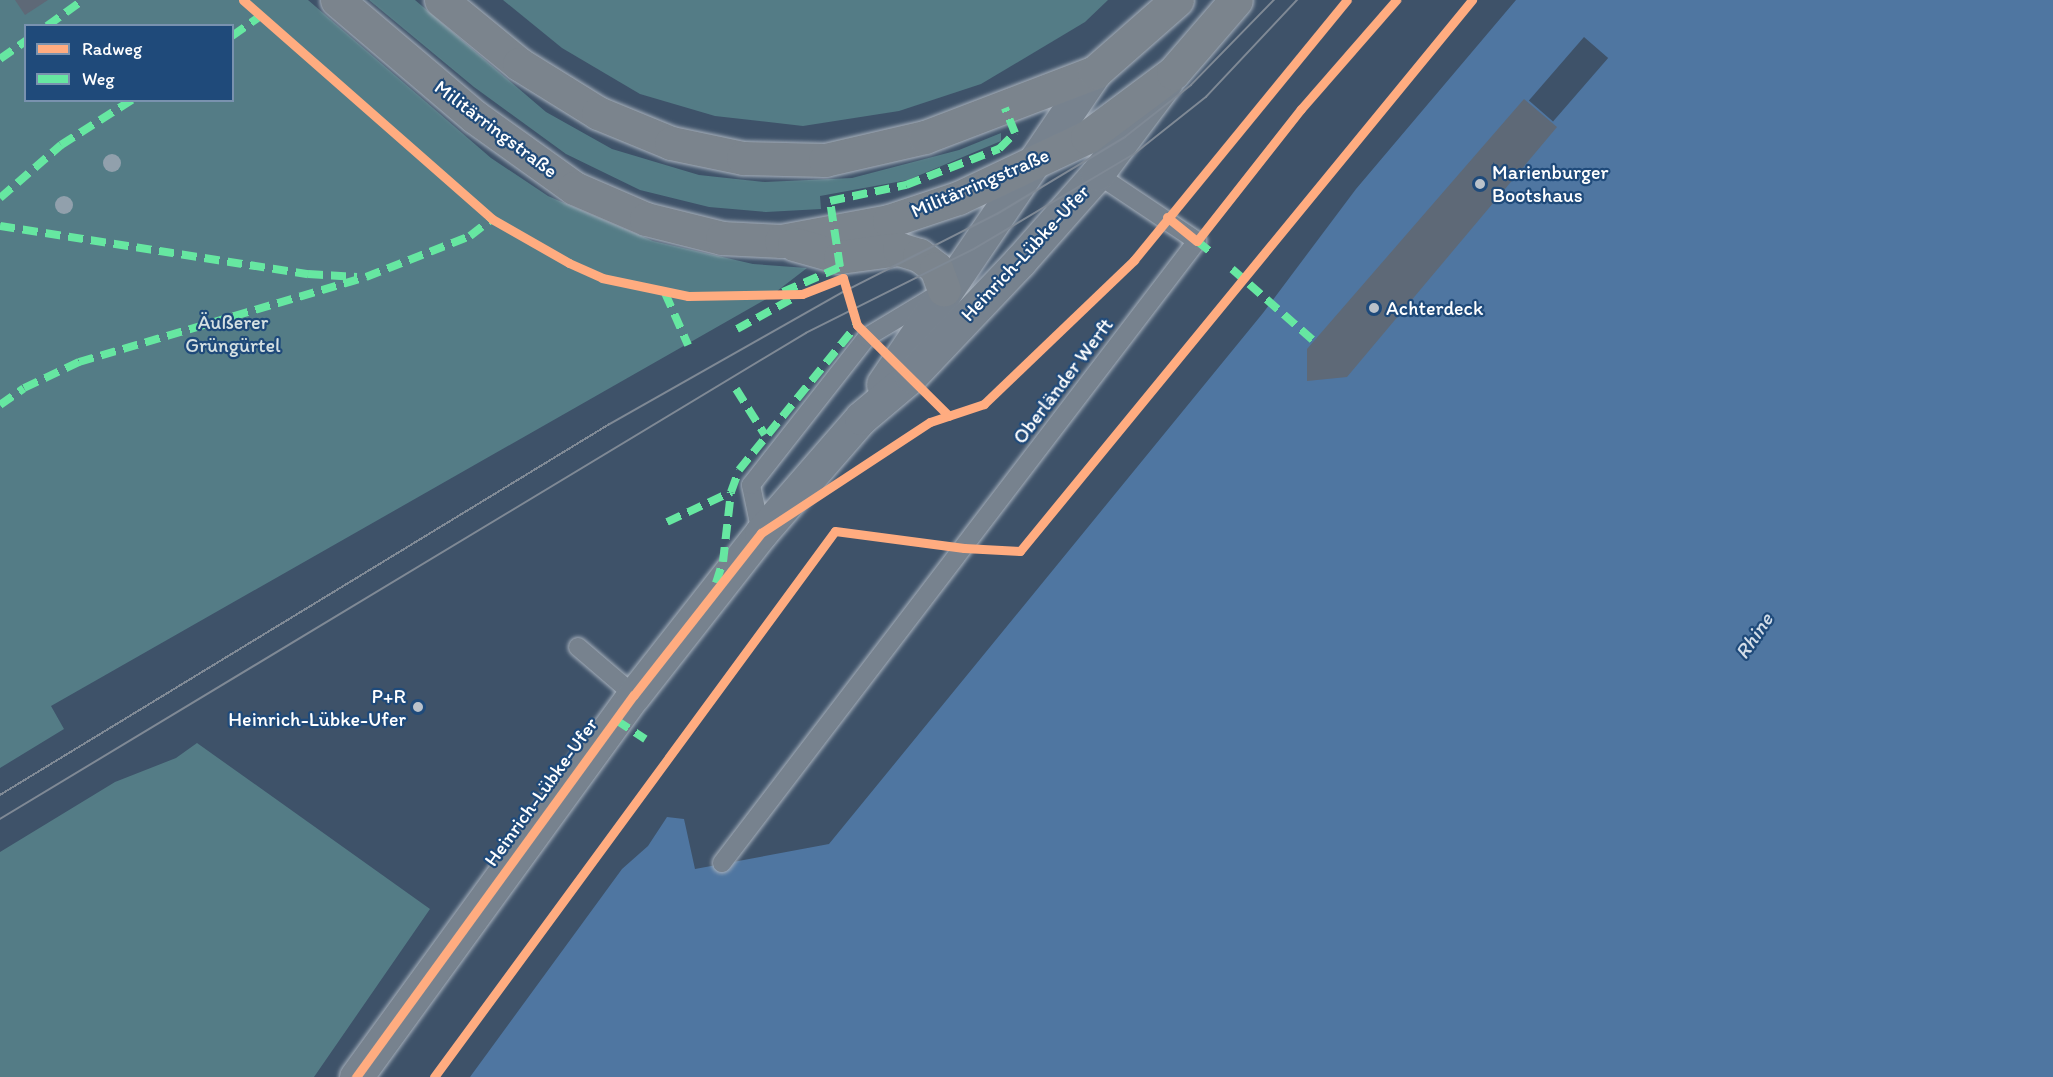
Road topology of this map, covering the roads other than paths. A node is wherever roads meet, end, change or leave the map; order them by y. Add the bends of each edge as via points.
1 (337, 0) edge
2 (441, 0) edge
3 (1177, 0) edge
4 (1236, 0) edge
5 (1095, 72) junction
6 (1173, 73) junction
7 (1030, 163) junction
8 (1097, 174) junction
9 (781, 241) junction
10 (944, 291) junction
11 (861, 418) junction
12 (761, 533) junction
13 (578, 647) dead end
14 (634, 695) junction
15 (722, 863) dead end
16 (356, 1077) edge

1 - 9 main road, Militärringstraße via 475,117 574,188 646,219 711,235
2 - 5 main road via 519,64 598,113 670,143 743,158 825,160 925,137
3 - 5 main road
4 - 6 main road, Militärringstraße
5 - 7 main road, Heinrich-Lübke-Ufer
6 - 7 main road, Militärringstraße via 1087,137
6 - 8 main road, Heinrich-Lübke-Ufer
7 - 9 main road, Militärringstraße via 958,198 889,221
7 - 10 main road, Heinrich-Lübke-Ufer
8 - 11 main road, Heinrich-Lübke-Ufer via 911,376
8 - 15 lane, Oberländer Werft via 1197,241
9 - 10 main road via 840,257 899,249 919,255 936,268
10 - 11 main road, Heinrich-Lübke-Ufer
10 - 12 lane via 867,337 751,485
11 - 12 main road, Heinrich-Lübke-Ufer
12 - 14 main road, Heinrich-Lübke-Ufer
13 - 14 lane
14 - 16 main road, Heinrich-Lübke-Ufer

